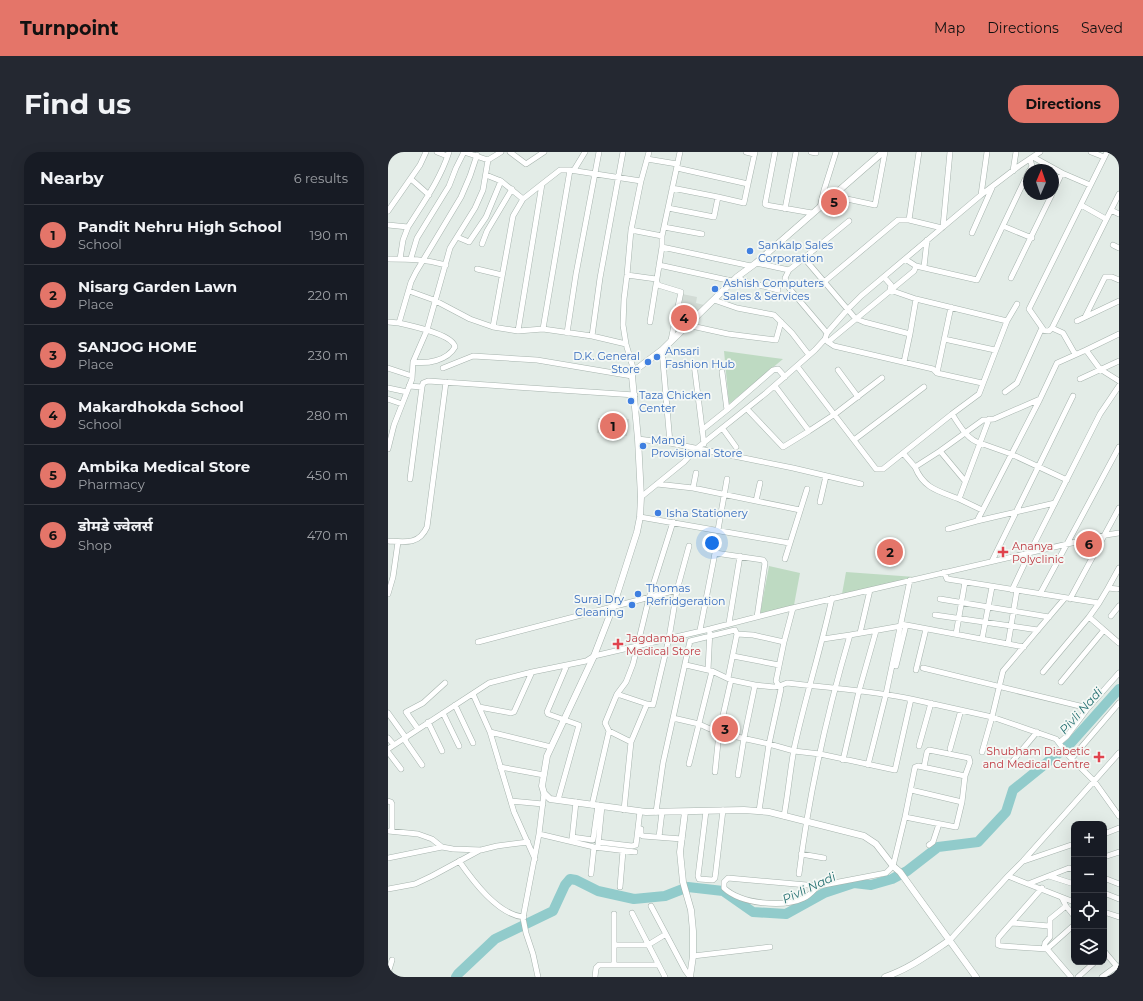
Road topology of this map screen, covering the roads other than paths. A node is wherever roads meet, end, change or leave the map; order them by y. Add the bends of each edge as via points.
1 (426, 152) edge
2 (437, 152) edge
3 (464, 152) edge
4 (501, 152) edge
5 (510, 152) edge
6 (544, 152) edge
7 (585, 152) edge
8 (599, 152) edge
9 (624, 152) edge
10 (649, 152) edge
11 (680, 152) edge
12 (746, 152) edge
13 (775, 152) edge
14 (796, 152) edge
15 (836, 152) edge
16 (884, 152) edge
17 (919, 152) edge
18 (950, 152) edge
19 (987, 152) edge
20 (1016, 152) edge
21 (1040, 152) edge
22 (1091, 152) edge
23 (1107, 152) edge
24 (754, 153) edge
25 (448, 154) edge
26 (477, 155) junction
27 (1104, 157) junction
28 (1032, 158) junction
29 (647, 159) junction
30 (488, 160) junction
31 (1032, 164) edge
32 (677, 166) junction
33 (572, 170) junction
34 (1013, 171) junction
35 (594, 173) junction
36 (1062, 173) junction
37 (486, 175) junction
38 (619, 178) junction
39 (411, 179) junction
40 (1059, 180) edge
41 (501, 181) junction
42 (641, 181) junction
43 (542, 184) junction
44 (748, 184) junction
45 (1023, 184) edge
46 (1090, 185) junction
47 (992, 187) junction
48 (672, 188) junction
49 (512, 189) junction
50 (1119, 194) edge
51 (429, 195) junction
52 (832, 196) junction
53 (981, 196) junction
54 (718, 197) junction
55 (523, 199) junction
56 (1050, 200) edge
57 (1081, 205) junction
58 (820, 207) junction
59 (668, 208) junction
60 (785, 209) junction
61 (1111, 210) junction
62 (388, 211) edge
63 (812, 213) junction
64 (1119, 214) edge
65 (1106, 218) junction
66 (909, 220) junction
67 (849, 221) dead end
68 (388, 225) edge
69 (1003, 226) junction
70 (408, 227) junction
71 (664, 227) junction
72 (943, 227) junction
73 (631, 230) junction
74 (972, 233) dead end
75 (702, 234) dead end
76 (662, 236) junction
77 (457, 237) junction
78 (1032, 238) junction
79 (927, 240) junction
80 (482, 244) dead end
81 (1113, 245) dead end
82 (662, 247) junction
83 (1119, 248) edge
84 (411, 258) junction
85 (804, 258) junction
86 (388, 259) edge
87 (400, 259) junction
88 (423, 260) junction
89 (905, 260) junction
90 (754, 264) junction
91 (446, 265) junction
92 (659, 265) junction
93 (916, 266) junction
94 (924, 267) junction
95 (477, 269) dead end
96 (789, 270) junction
97 (502, 275) junction
98 (627, 275) junction
99 (884, 277) junction
100 (1011, 278) dead end
101 (656, 279) junction
102 (735, 279) junction
103 (1119, 280) edge
104 (824, 282) junction
105 (778, 290) dead end
106 (890, 290) junction
107 (409, 291) junction
108 (916, 299) junction
109 (434, 300) junction
110 (714, 300) junction
111 (1119, 301) edge
112 (1016, 304) dead end
113 (951, 307) junction
114 (847, 310) junction
115 (1085, 317) junction
116 (855, 318) junction
117 (1007, 321) junction
118 (1077, 321) dead end
119 (388, 322) edge
120 (650, 322) dead end
121 (781, 322) junction
122 (399, 323) junction
123 (687, 325) junction
124 (493, 327) junction
125 (1052, 328) junction
126 (1043, 329) junction
127 (427, 330) junction
128 (518, 330) junction
129 (544, 330) junction
130 (567, 333) junction
131 (827, 333) junction
132 (910, 334) junction
133 (1119, 334) edge
134 (592, 336) junction
135 (944, 339) junction
136 (671, 340) junction
137 (827, 341) junction
138 (626, 344) junction
139 (662, 350) junction
140 (995, 350) junction
141 (1086, 350) junction
142 (1076, 354) junction
143 (809, 355) junction
144 (1119, 361) edge
145 (413, 362) junction
146 (904, 362) junction
147 (694, 364) dead end
148 (797, 366) junction
149 (388, 368) edge
150 (442, 368) dead end
151 (1100, 369) junction
152 (838, 370) dead end
153 (722, 372) dead end
154 (937, 373) junction
155 (633, 374) junction
156 (412, 376) junction
157 (785, 377) junction
158 (882, 378) dead end
159 (1080, 378) dead end
160 (1119, 381) edge
161 (446, 382) junction
162 (409, 386) junction
163 (774, 386) junction
164 (1119, 386) edge
165 (422, 387) junction
166 (924, 387) dead end
167 (388, 388) edge
168 (981, 388) junction
169 (407, 392) junction
170 (1005, 392) dead end
171 (635, 394) junction
172 (1073, 396) dead end
173 (858, 397) junction
174 (388, 399) edge
175 (1040, 399) junction
176 (402, 404) junction
177 (747, 409) junction
178 (727, 410) junction
179 (835, 414) junction
180 (952, 414) junction
181 (989, 418) junction
182 (388, 423) edge
183 (394, 425) junction
184 (723, 429) junction
185 (702, 430) junction
186 (809, 431) junction
187 (965, 432) junction
188 (638, 439) junction
189 (854, 440) junction
190 (389, 443) edge
191 (670, 443) junction
192 (980, 443) junction
193 (704, 444) junction
194 (736, 447) dead end
195 (1119, 447) edge
196 (388, 449) edge
197 (696, 449) junction
198 (940, 451) junction
199 (903, 453) junction
200 (1011, 454) junction
201 (1038, 466) junction
202 (915, 467) junction
203 (696, 472) dead end
204 (826, 476) junction
205 (410, 479) dead end
206 (727, 479) dead end
207 (1067, 480) junction
208 (965, 481) junction
209 (760, 483) dead end
210 (657, 484) junction
211 (861, 484) dead end
212 (693, 488) junction
213 (807, 489) dead end
214 (724, 494) junction
215 (641, 497) junction
216 (958, 499) junction
217 (756, 501) junction
218 (820, 502) dead end
219 (1055, 503) junction
220 (1119, 508) edge
221 (800, 510) junction
222 (982, 510) junction
223 (1015, 512) junction
224 (640, 517) junction
225 (976, 521) junction
226 (673, 522) junction
227 (948, 529) dead end
228 (718, 530) junction
229 (1119, 533) edge
230 (1106, 535) junction
231 (388, 541) edge
232 (398, 542) junction
233 (789, 543) junction
234 (1068, 544) junction
235 (689, 546) dead end
236 (1030, 552) junction
237 (740, 556) junction
238 (785, 559) dead end
239 (992, 561) junction
240 (1119, 568) edge
241 (944, 572) junction
242 (910, 580) junction
243 (965, 582) junction
244 (992, 586) junction
245 (1108, 588) junction
246 (1118, 589) edge
247 (677, 590) junction
248 (870, 590) junction
249 (1015, 590) junction
250 (388, 594) edge
251 (1040, 594) junction
252 (649, 598) junction
253 (832, 598) junction
254 (1068, 598) junction
255 (940, 599) dead end
256 (1098, 603) junction
257 (961, 604) junction
258 (1119, 606) edge
259 (613, 607) junction
260 (793, 608) junction
261 (988, 608) junction
262 (1013, 612) junction
263 (935, 615) dead end
264 (1111, 616) dead end
265 (757, 617) junction
266 (1049, 617) junction
267 (1089, 617) junction
268 (959, 618) junction
269 (731, 622) junction
270 (985, 622) junction
271 (903, 625) junction
272 (1011, 627) junction
273 (710, 629) junction
274 (926, 629) junction
275 (700, 630) junction
276 (1038, 630) junction
277 (1104, 630) junction
278 (876, 631) junction
279 (736, 632) junction
280 (860, 633) junction
281 (956, 634) junction
282 (850, 635) junction
283 (710, 636) junction
284 (670, 638) junction
285 (823, 639) junction
286 (982, 639) junction
287 (478, 642) dead end
288 (784, 642) junction
289 (1119, 643) edge
290 (1008, 644) junction
291 (638, 646) junction
292 (1024, 647) junction
293 (594, 656) junction
294 (733, 656) junction
295 (567, 665) junction
296 (686, 665) junction
297 (779, 665) junction
298 (896, 666) dead end
299 (923, 668) dead end
300 (710, 670) junction
301 (916, 670) dead end
302 (532, 672) junction
303 (1043, 672) dead end
304 (1119, 673) edge
305 (729, 679) junction
306 (1061, 682) dead end
307 (445, 683) dead end
308 (755, 686) junction
309 (780, 686) junction
310 (809, 686) junction
311 (999, 686) junction
312 (835, 688) junction
313 (859, 690) junction
314 (473, 694) junction
315 (617, 694) junction
316 (886, 694) junction
317 (911, 700) junction
318 (931, 703) junction
319 (1119, 703) edge
320 (647, 704) junction
321 (455, 705) junction
322 (479, 707) junction
323 (1088, 708) junction
324 (961, 710) junction
325 (443, 713) junction
326 (388, 714) edge
327 (992, 717) junction
328 (673, 718) junction
329 (564, 720) junction
330 (428, 722) junction
331 (699, 724) junction
332 (418, 729) junction
333 (490, 732) junction
334 (609, 732) junction
335 (1037, 732) junction
336 (719, 733) junction
337 (388, 738) edge
338 (405, 738) junction
339 (744, 738) junction
340 (631, 742) junction
341 (473, 743) dead end
342 (770, 744) junction
343 (1061, 744) junction
344 (394, 745) junction
345 (459, 746) dead end
346 (919, 746) dead end
347 (551, 747) junction
348 (388, 749) edge
349 (950, 749) dead end
350 (442, 751) dead end
351 (794, 751) junction
352 (388, 752) edge
353 (982, 752) dead end
354 (1119, 753) edge
355 (820, 754) junction
356 (1070, 756) junction
357 (844, 760) junction
358 (1012, 762) dead end
359 (689, 764) dead end
360 (422, 765) dead end
361 (868, 766) junction
362 (500, 767) junction
363 (924, 767) junction
364 (401, 769) dead end
365 (715, 772) dead end
366 (544, 774) junction
367 (738, 776) dead end
368 (965, 776) junction
369 (1094, 781) junction
370 (911, 790) junction
371 (544, 793) junction
372 (558, 800) junction
373 (388, 801) edge
374 (511, 801) junction
375 (576, 802) junction
376 (962, 802) junction
377 (543, 804) junction
378 (597, 805) junction
379 (624, 810) junction
380 (723, 810) junction
381 (706, 811) junction
382 (759, 811) junction
383 (642, 812) junction
384 (659, 812) junction
385 (685, 812) junction
386 (784, 816) junction
387 (1119, 816) edge
388 (905, 817) junction
389 (806, 822) junction
390 (939, 824) junction
391 (1119, 828) edge
392 (390, 831) edge
393 (1107, 833) edge
394 (539, 834) junction
395 (659, 837) junction
396 (682, 839) junction
397 (572, 840) junction
398 (528, 842) junction
399 (929, 845) dead end
400 (1071, 845) edge
401 (596, 846) junction
402 (442, 847) junction
403 (481, 850) junction
404 (622, 851) junction
405 (634, 852) dead end
406 (1119, 852) edge
407 (801, 854) junction
408 (1107, 856) edge
409 (388, 858) edge
410 (824, 858) dead end
411 (535, 859) junction
412 (459, 861) junction
413 (1024, 861) junction
414 (893, 866) junction
415 (1071, 868) edge
416 (591, 874) dead end
417 (799, 874) dead end
418 (1008, 876) junction
419 (1049, 876) junction
420 (1107, 879) edge
421 (1071, 883) edge
422 (1028, 884) junction
423 (1119, 884) edge
424 (818, 886) junction
425 (620, 887) dead end
426 (1042, 888) junction
427 (388, 889) edge
428 (1107, 894) edge
429 (1062, 898) junction
430 (1119, 899) edge
431 (1071, 901) edge
432 (651, 906) dead end
433 (1066, 906) junction
434 (1071, 912) edge
435 (632, 913) dead end
436 (1107, 913) edge
437 (614, 914) dead end
438 (524, 917) junction
439 (1119, 917) edge
440 (1012, 923) junction
441 (1049, 926) junction
442 (1071, 928) edge
443 (666, 934) junction
444 (950, 940) junction
445 (648, 944) junction
446 (614, 945) junction
447 (770, 947) dead end
448 (1046, 949) junction
449 (1107, 955) edge
450 (693, 956) junction
451 (392, 960) dead end
452 (614, 965) junction
453 (658, 965) junction
454 (1092, 965) edge
455 (1118, 967) edge
456 (388, 973) edge
457 (538, 977) edge
458 (595, 977) edge
459 (665, 977) edge
460 (690, 977) edge
461 (885, 977) edge
462 (976, 977) edge
463 (1071, 977) edge
464 (1078, 977) edge
465 (1102, 977) edge

1 - 39 street
2 - 25 street
3 - 26 street
3 - 84 street via 449,186 417,238
4 - 30 street
5 - 6 street via 526,164
7 - 33 street
8 - 35 street
9 - 38 street
10 - 29 street
11 - 32 street
12 - 24 street
13 - 60 street via 766,205
14 - 60 street
15 - 58 street
16 - 52 street
16 - 52 street via 876,205
17 - 66 street
18 - 72 street
19 - 53 street
20 - 34 street
21 - 28 street
22 - 27 street
23 - 27 street
24 - 44 street
25 - 51 street
26 - 30 street
26 - 88 street via 461,198
27 - 46 street
28 - 31 street
28 - 34 street
28 - 36 street
29 - 32 street
29 - 42 street
30 - 37 street
32 - 44 street
32 - 48 street
33 - 35 street
33 - 43 street via 560,170
33 - 129 street
34 - 47 street
35 - 38 street
35 - 130 street
36 - 40 street
36 - 46 street
37 - 41 street
37 - 77 street via 475,208
38 - 42 street
38 - 134 street via 601,271
39 - 51 street
39 - 62 street
41 - 49 street
41 - 77 street via 486,217 469,242
42 - 73 street
43 - 55 street
43 - 128 street
44 - 54 street via 744,203
45 - 69 street
46 - 57 street
47 - 53 street
47 - 74 street
48 - 54 street
48 - 59 street
49 - 55 street
49 - 80 street
50 - 61 street
51 - 70 street
52 - 58 street
53 - 72 street
54 - 59 street via 714,217
55 - 97 street via 513,216
56 - 78 street
57 - 65 street
57 - 126 street via 1029,309
58 - 63 street
59 - 71 street
60 - 63 street
61 - 64 street
61 - 65 street
63 - 90 street
65 - 125 street
66 - 72 street
66 - 104 street via 898,220
67 - 85 street
68 - 70 street
69 - 78 street
69 - 94 street via 977,280
70 - 87 street
71 - 75 street
71 - 76 street
72 - 79 street
73 - 76 street
73 - 98 street
76 - 82 street
77 - 91 street via 450,248
78 - 100 street
79 - 89 street
79 - 94 street
81 - 83 street
82 - 90 street
82 - 92 street
84 - 87 street
84 - 88 street
85 - 96 street
85 - 104 street
86 - 87 street
88 - 91 street
88 - 107 street
89 - 93 street
89 - 99 street
90 - 96 street
90 - 102 street
91 - 109 street
92 - 101 street
92 - 102 street
93 - 94 street
93 - 106 street via 914,271
95 - 97 street
96 - 131 street via 785,278 789,288
97 - 124 street
98 - 101 street
98 - 138 street via 623,325
99 - 106 street via 891,285
99 - 114 street
101 - 120 street
101 - 136 street via 658,285 681,292
102 - 105 street
102 - 110 street
103 - 115 street via 1105,277
104 - 114 street
106 - 108 street
106 - 116 street
107 - 109 street
107 - 122 street
108 - 113 street
108 - 132 street
109 - 124 street via 470,319
109 - 127 street
110 - 121 street via 737,308 774,315
110 - 123 street
111 - 115 street
112 - 117 street
113 - 117 street
113 - 135 street
114 - 116 street
114 - 131 street
115 - 118 street
116 - 132 street
116 - 137 street
117 - 140 street
119 - 122 street
121 - 123 street via 776,340 728,334
121 - 143 street
122 - 127 street
123 - 136 street
124 - 128 street
125 - 126 street via 1049,331
125 - 142 street via 1063,333
126 - 170 street via 1016,383
127 - 145 street
127 - 145 street via 440,334 455,347 433,362
128 - 129 street
129 - 130 street
130 - 134 street
131 - 137 street
132 - 146 street
133 - 141 street
134 - 138 street
135 - 140 street
135 - 154 street
136 - 139 street
137 - 143 street
137 - 146 street via 834,346
138 - 155 street
139 - 155 street
139 - 191 street
140 - 168 street
141 - 142 street
141 - 151 street
142 - 175 street via 1057,363
143 - 148 street
144 - 151 street
145 - 156 street
146 - 154 street via 934,369
147 - 185 street
148 - 157 street
148 - 179 street
149 - 156 street
150 - 155 street via 473,356 537,360
151 - 159 street
151 - 160 street
152 - 173 street
153 - 178 street
154 - 168 street
155 - 171 street
156 - 162 street
157 - 163 street
157 - 178 street via 778,369 773,370
158 - 173 street
161 - 165 street via 426,381
161 - 171 street
161 - 232 street via 427,527 420,538
162 - 165 street
162 - 169 street
163 - 177 street
163 - 186 street
164 - 207 street via 1103,409
165 - 205 street
166 - 189 street
167 - 169 street
168 - 180 street
169 - 176 street
171 - 188 street
172 - 201 street
173 - 179 street
174 - 176 street
175 - 181 street via 994,419
175 - 200 street
176 - 183 street
177 - 184 street
177 - 186 street via 783,447
178 - 185 street
179 - 186 street
179 - 189 street
180 - 187 street
180 - 199 street
181 - 187 street
181 - 192 street
182 - 183 street
183 - 190 street
184 - 193 street
184 - 194 street
185 - 193 street
187 - 192 street
187 - 198 street
188 - 191 street
188 - 215 street
189 - 199 street via 876,469 883,470
190 - 196 street
191 - 197 street
192 - 200 street
192 - 208 street
193 - 197 street
195 - 234 street
197 - 204 street
197 - 210 street
198 - 202 street
198 - 208 street
199 - 202 street
200 - 201 street
200 - 222 street
201 - 207 street
201 - 223 street
202 - 216 street via 926,485
203 - 212 street
204 - 211 street
204 - 218 street
206 - 214 street
207 - 219 street
208 - 216 street
209 - 217 street
210 - 212 street
210 - 215 street
212 - 214 street
213 - 221 street
214 - 217 street
214 - 228 street
215 - 224 street
216 - 222 street
217 - 221 street
219 - 223 street
219 - 236 street
220 - 230 street
221 - 233 street
222 - 225 street
223 - 225 street
223 - 239 street
224 - 226 street
224 - 259 street
225 - 227 street
226 - 228 street
226 - 252 street
228 - 233 street
229 - 230 street
230 - 234 street
230 - 254 street
231 - 232 street
232 - 250 street
233 - 238 street
234 - 236 street
234 - 251 street
235 - 247 street
236 - 239 street
236 - 249 street
237 - 265 street via 763,560 765,563
237 - 269 street
237 - 275 street via 714,554
239 - 241 street
240 - 245 street
241 - 242 street
241 - 243 street via 947,579
242 - 248 street
242 - 271 street
243 - 244 street
243 - 257 street
244 - 249 street
244 - 261 street
245 - 246 street
245 - 256 street
247 - 252 street
247 - 284 street
248 - 253 street
248 - 280 street
249 - 251 street
249 - 262 street
251 - 254 street
252 - 259 street
252 - 291 street
253 - 260 street
253 - 285 street
254 - 256 street
254 - 266 street
255 - 257 street
256 - 267 street
257 - 261 street
257 - 268 street
258 - 264 street
259 - 287 street
259 - 293 street
260 - 265 street
260 - 288 street
261 - 262 street
261 - 270 street
262 - 266 street
262 - 272 street
263 - 268 street
265 - 269 street
266 - 276 street
267 - 277 street
267 - 303 street
268 - 270 street
268 - 281 street
269 - 273 street
269 - 279 street
270 - 272 street
270 - 286 street
271 - 274 street
271 - 278 street
271 - 298 street
271 - 316 street
272 - 276 street
272 - 290 street
273 - 275 street
273 - 283 street
274 - 281 street
274 - 301 street
275 - 284 street
276 - 292 street
277 - 289 street
277 - 306 street
278 - 280 street
278 - 313 street
279 - 283 street
279 - 288 street
279 - 294 street
280 - 282 street
281 - 286 street
282 - 285 street
282 - 312 street
283 - 296 street via 690,641
283 - 300 street
284 - 291 street
284 - 320 street via 653,705
285 - 310 street
286 - 290 street
288 - 297 street
290 - 292 street
291 - 293 street
291 - 315 street via 626,682
292 - 311 street via 1002,672
293 - 295 street via 586,661
293 - 329 street
294 - 297 street
294 - 305 street
295 - 302 street
295 - 329 street via 547,712
296 - 300 street
296 - 328 street
297 - 309 street via 776,681
299 - 311 street
300 - 305 street
300 - 331 street
302 - 314 street via 489,683
302 - 322 street via 514,712
304 - 323 street
305 - 308 street
305 - 336 street
307 - 332 street via 423,703 407,711
308 - 309 street
308 - 339 street
309 - 310 street via 787,683
309 - 342 street
310 - 312 street
310 - 351 street
311 - 323 street
311 - 327 street
312 - 313 street
312 - 355 street
313 - 316 street
313 - 357 street
314 - 321 street
314 - 322 street
315 - 320 street
315 - 334 street via 605,723
316 - 317 street
316 - 361 street
317 - 318 street
317 - 361 street via 895,770
318 - 324 street
318 - 346 street
319 - 356 street
320 - 340 street
321 - 325 street
321 - 341 street
322 - 333 street
323 - 343 street
324 - 327 street
324 - 349 street
325 - 330 street
325 - 345 street
326 - 338 street
327 - 335 street
327 - 353 street
328 - 331 street
328 - 384 street via 663,762
329 - 347 street
329 - 372 street via 580,726
330 - 332 street
330 - 350 street
331 - 336 street
331 - 359 street
332 - 338 street
333 - 347 street
333 - 362 street
334 - 340 street
334 - 378 street
335 - 343 street via 1056,739
335 - 358 street
336 - 339 street
336 - 365 street
337 - 344 street
338 - 344 street
338 - 360 street
339 - 342 street
339 - 367 street
340 - 379 street
342 - 351 street
342 - 382 street
343 - 356 street
344 - 348 street
347 - 366 street
351 - 355 street
351 - 386 street
352 - 364 street
354 - 369 street
355 - 357 street
355 - 389 street
356 - 369 street
357 - 361 street
362 - 366 street
362 - 374 street
363 - 368 street
363 - 368 street via 929,750 969,758
363 - 370 street via 915,767
366 - 371 street
368 - 376 street
369 - 387 street
369 - 413 street
370 - 376 street
370 - 388 street
371 - 372 street
371 - 377 street
372 - 375 street
373 - 392 street via 392,804
374 - 377 street
374 - 398 street
375 - 378 street
375 - 397 street
376 - 390 street via 956,827
377 - 394 street
378 - 379 street
378 - 397 street via 593,840
378 - 401 street
379 - 383 street
380 - 381 street
380 - 381 street via 713,880 699,879 698,876
380 - 382 street
381 - 385 street
382 - 386 street
383 - 384 street
383 - 395 street via 641,835
383 - 401 street via 636,845
384 - 385 street
384 - 395 street
385 - 396 street
386 - 389 street
388 - 390 street
388 - 414 street
389 - 407 street
389 - 414 street via 864,836 876,844
390 - 399 street via 933,842
391 - 393 street
392 - 402 street via 418,834 432,839
394 - 397 street
394 - 411 street
395 - 396 street
396 - 450 street via 680,852 683,882 691,910
397 - 401 street
398 - 403 street
398 - 411 street
400 - 413 street
401 - 404 street
401 - 416 street
402 - 403 street
402 - 409 street
403 - 412 street
404 - 405 street
404 - 425 street
406 - 408 street
407 - 410 street
407 - 417 street
411 - 438 street
412 - 427 street via 415,884
412 - 438 street via 488,896 512,914
413 - 418 street
414 - 424 street via 886,873 879,875
414 - 444 street
415 - 419 street
418 - 422 street
418 - 444 street
419 - 421 street
419 - 422 street
420 - 423 street
422 - 426 street
424 - 424 street via 805,898 793,902 763,903 729,892 724,888 724,882 728,878
426 - 429 street
426 - 440 street
428 - 430 street
429 - 431 street
429 - 433 street
432 - 443 street
433 - 434 street
433 - 441 street via 1050,919
435 - 445 street
436 - 439 street
437 - 446 street
438 - 457 street
440 - 441 street
440 - 448 street via 999,937 998,945
441 - 448 street via 1050,937 1045,943
442 - 448 street
443 - 445 street
443 - 460 street
444 - 461 street via 914,964
444 - 462 street
445 - 446 street
445 - 453 street
446 - 452 street
447 - 450 street
448 - 463 street
449 - 455 street
450 - 460 street
451 - 456 street
452 - 453 street
452 - 458 street via 599,965
453 - 459 street
454 - 464 street
455 - 465 street

